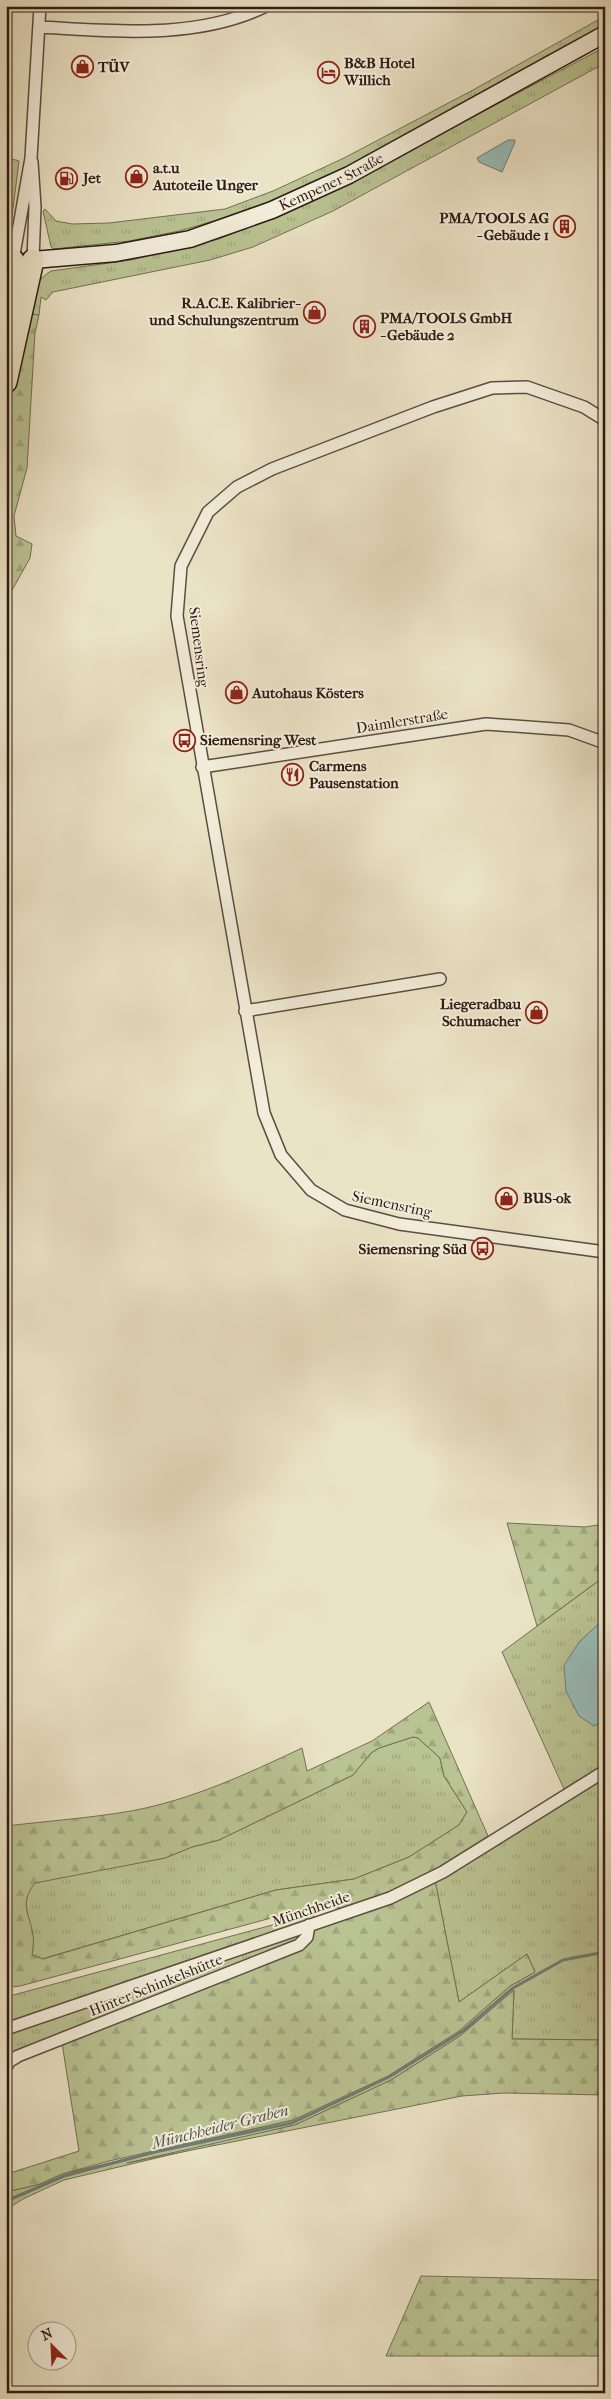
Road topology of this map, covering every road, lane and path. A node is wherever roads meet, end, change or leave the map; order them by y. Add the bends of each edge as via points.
1 (40, 6) edge
2 (266, 6) edge
3 (40, 27) junction
4 (605, 34) edge
5 (31, 158) junction
6 (23, 260) junction
7 (6, 302) edge
8 (6, 382) edge
9 (605, 420) edge
10 (605, 743) edge
11 (202, 767) junction
12 (440, 978) dead end
13 (245, 1011) junction
14 (605, 1252) edge
15 (605, 1771) edge
16 (308, 1925) junction
17 (10, 2028) edge
18 (6, 2067) edge

1 - 3 street
2 - 3 street via 244,16 176,30 105,31
3 - 5 street
4 - 6 main road, Kempener Straße via 349,175 272,210 190,239 116,253
5 - 6 street
5 - 6 street via 35,207
6 - 7 highway
6 - 8 highway
9 - 11 street, Siemensring via 584,407 527,386 492,388 433,406 272,469 237,487 208,512 182,566 177,616
10 - 11 street, Daimlerstraße via 569,730 486,724
11 - 13 street, Siemensring
12 - 13 street
13 - 14 street, Siemensring via 264,1113 281,1154 311,1190 345,1210 399,1224
15 - 16 street, Münchheide via 443,1872 390,1898
16 - 17 street, Münchheide
16 - 18 street, Hinter Schinkelshütte via 307,1937 299,1945 18,2056

